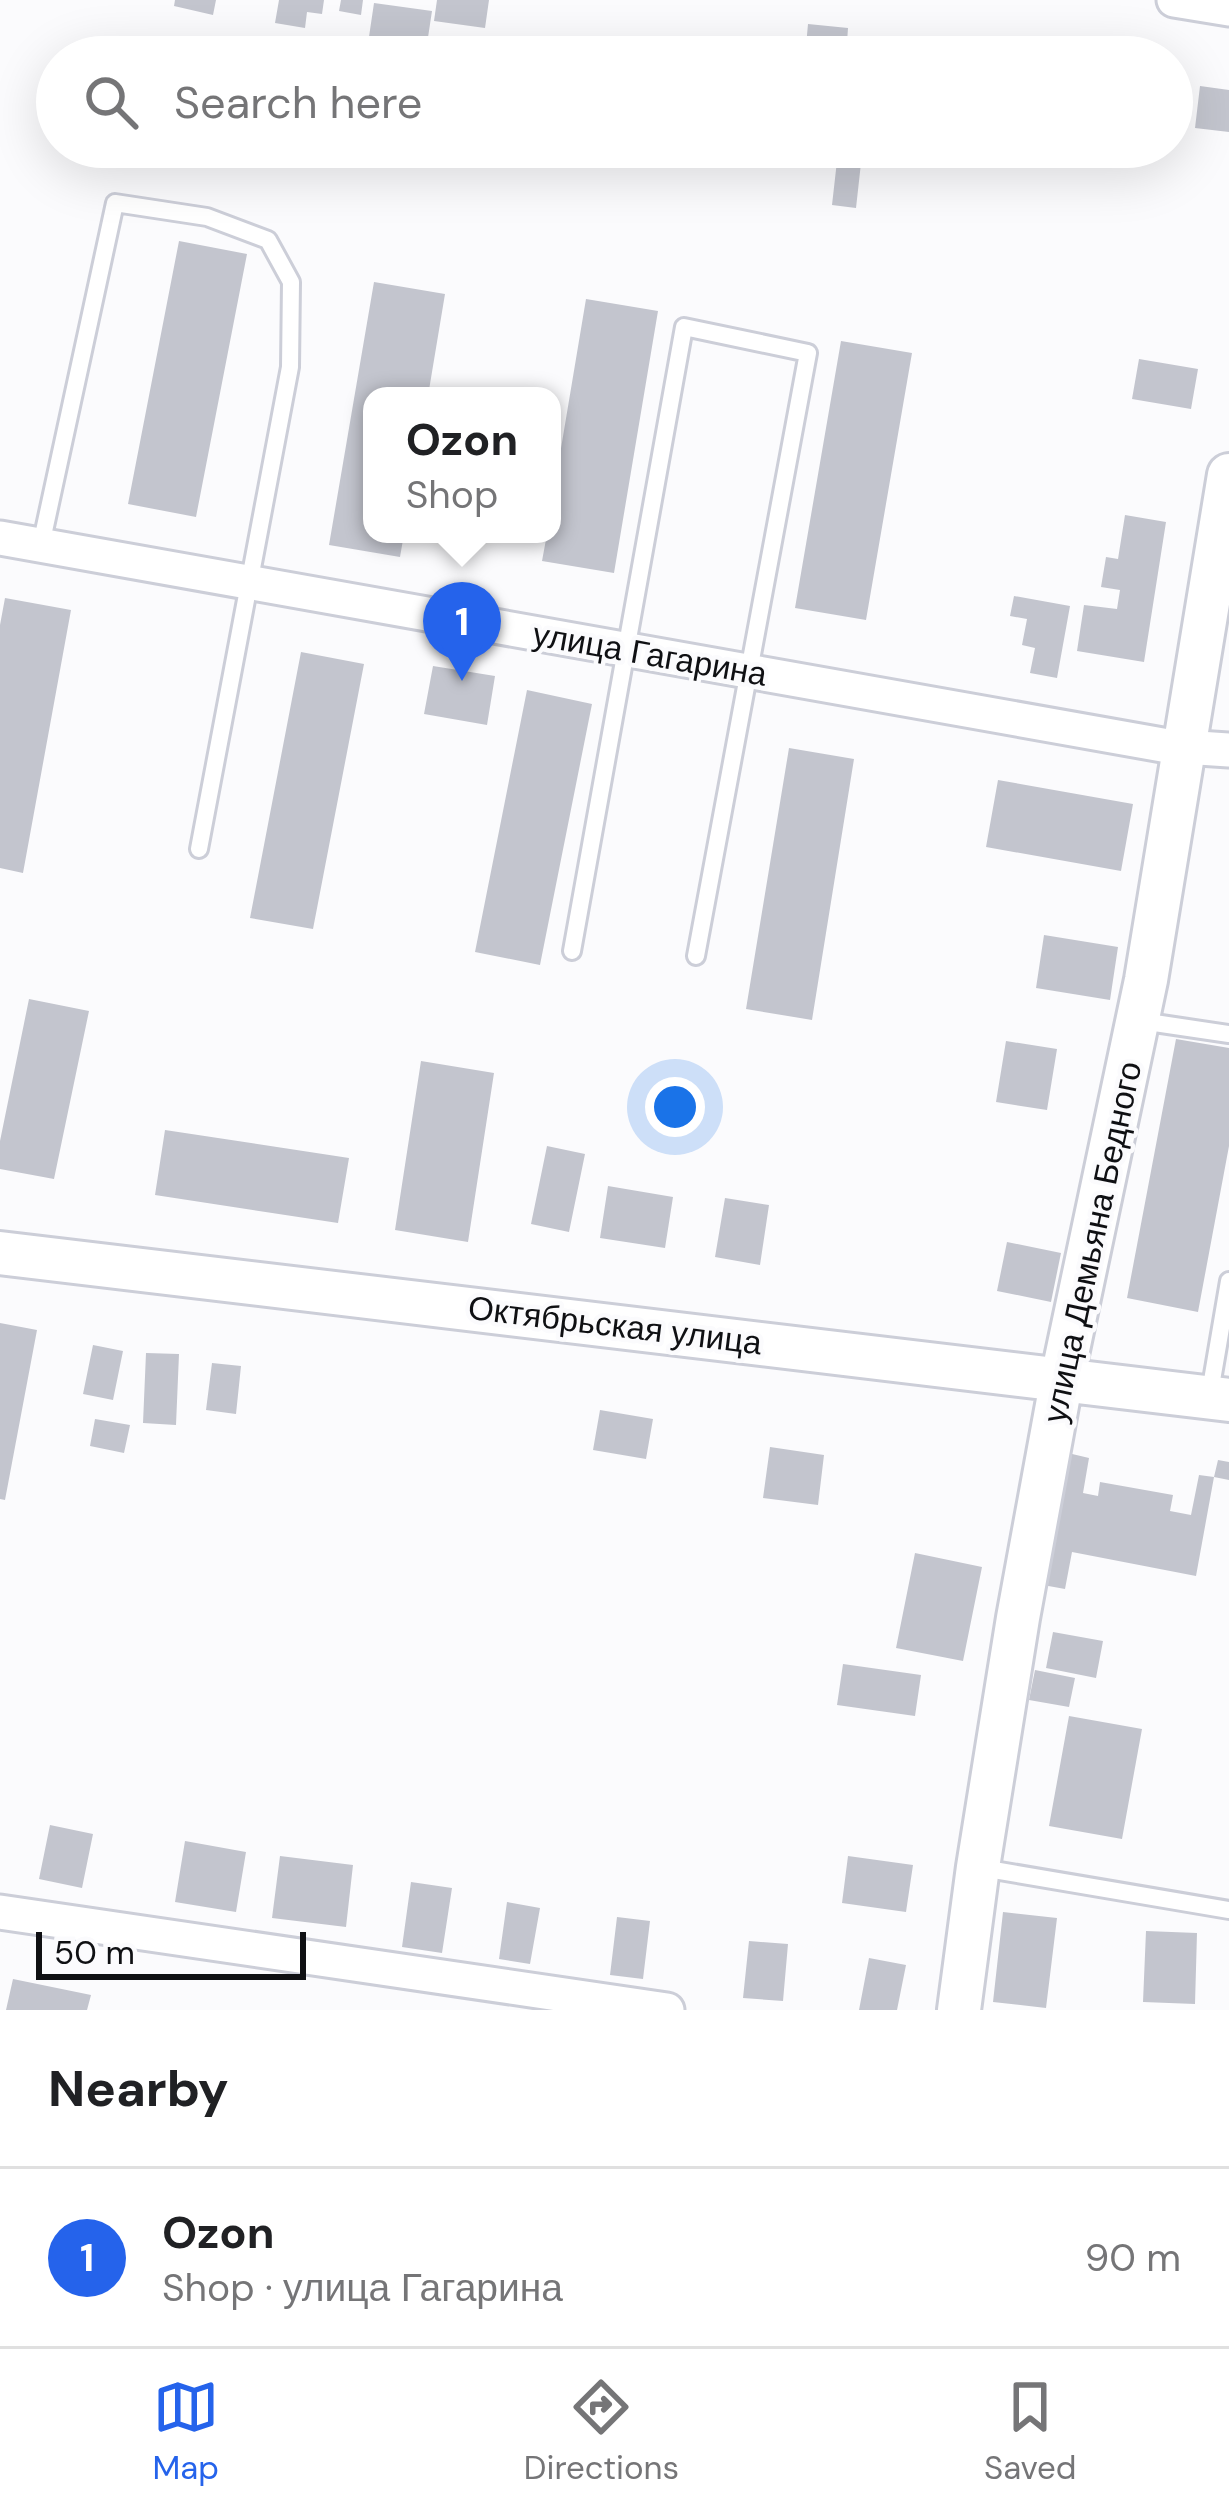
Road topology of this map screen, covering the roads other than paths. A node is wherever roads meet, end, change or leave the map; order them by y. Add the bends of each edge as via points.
1 (1174, 0) edge
2 (1229, 9) edge
3 (1229, 475) edge
4 (0, 538) edge
5 (41, 545) junction
6 (249, 583) junction
7 (626, 650) junction
8 (749, 671) junction
9 (1185, 747) junction
10 (1229, 751) edge
11 (199, 849) dead end
12 (572, 951) dead end
13 (696, 956) dead end
14 (1138, 1021) junction
15 (1229, 1034) edge
16 (0, 1253) edge
17 (1229, 1281) edge
18 (1062, 1378) junction
19 (1219, 1399) edge
20 (978, 1867) junction
21 (1229, 1910) edge
22 (0, 1912) edge
23 (667, 2010) edge
24 (959, 2010) edge

1 - 2 street
3 - 9 street, улица Демьяна Бедного
4 - 5 street, улица Гагарина
5 - 6 street, улица Гагарина
5 - 6 lane via 115,203 206,218 268,240 291,282 290,367
6 - 7 street, улица Гагарина
6 - 11 lane
7 - 8 street, улица Гагарина
7 - 8 lane via 684,326 808,353
7 - 12 lane
8 - 9 street, улица Гагарина
8 - 13 lane
9 - 10 street, улица Гагарина
9 - 14 street, улица Демьяна Бедного
14 - 15 lane
14 - 18 street, улица Демьяна Бедного
16 - 18 street, Октябрьская улица
17 - 19 lane
18 - 19 street, Октябрьская улица
18 - 20 street, улица Демьяна Бедного
20 - 21 lane
20 - 24 street, улица Демьяна Бедного
22 - 23 street

